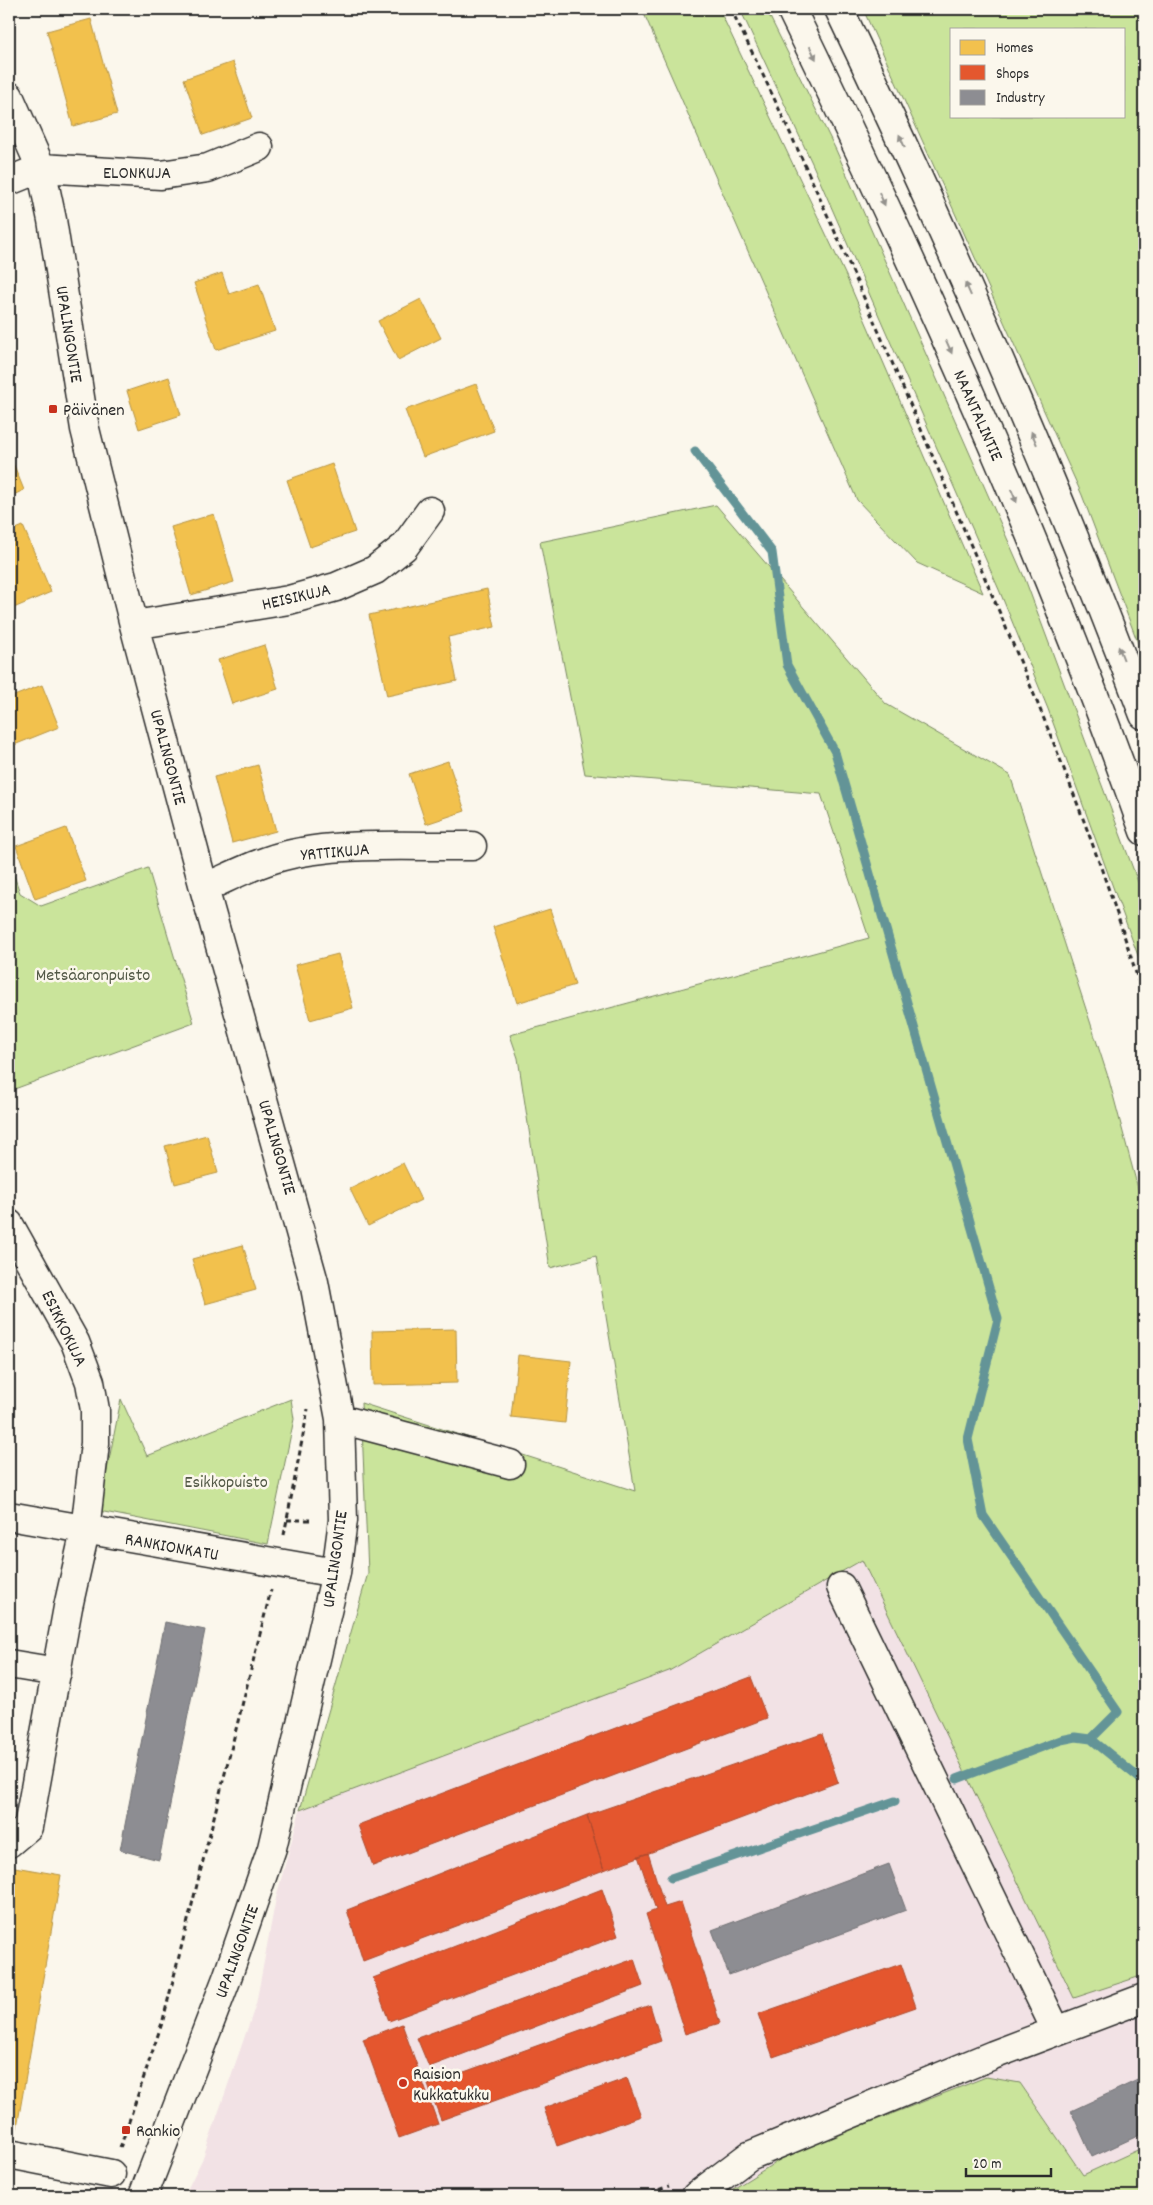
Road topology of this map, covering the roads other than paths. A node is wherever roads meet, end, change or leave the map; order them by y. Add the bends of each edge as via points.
1 (791, 9) edge
2 (839, 9) edge
3 (9, 96) edge
4 (259, 147) dead end
5 (41, 168) junction
6 (9, 181) edge
7 (430, 511) dead end
8 (134, 625) junction
9 (1144, 715) edge
10 (1144, 831) edge
11 (472, 846) dead end
12 (204, 888) junction
13 (9, 1224) edge
14 (340, 1419) junction
15 (510, 1464) dead end
16 (9, 1516) edge
17 (84, 1530) junction
18 (336, 1573) junction
19 (841, 1587) dead end
20 (9, 1664) edge
21 (57, 1672) junction
22 (9, 1843) edge
23 (1144, 1998) edge
24 (1056, 2030) junction
25 (9, 2154) edge
26 (112, 2174) road end
27 (143, 2196) edge
28 (696, 2196) edge

1 -> 10 street, NAANTALINTIE via 854,137 984,424 1060,605
9 -> 2 street via 1096,588 1010,382
3 - 5 street, UPALINGONTIE
4 - 5 street, ELONKUJA via 208,168 161,175
5 - 6 street
5 - 8 street, UPALINGONTIE via 85,429
7 - 8 street, HEISIKUJA via 404,547 375,570 336,587 289,600
8 - 12 street, UPALINGONTIE
11 - 12 street, YRTTIKUJA via 357,847 311,851 268,860
12 - 14 street, UPALINGONTIE via 314,1282
13 - 17 street, ESIKKOKUJA via 75,1342 90,1382 95,1410 95,1443
14 - 15 street
14 - 18 street, UPALINGONTIE via 343,1520
16 - 17 street, RANKIONKATU
17 - 18 street, RANKIONKATU
17 - 21 street, ESIKKOKUJA
18 - 27 street, UPALINGONTIE via 272,1848 227,1978
19 - 24 street
20 - 21 street
21 - 22 street, ESIKKOKUJA via 28,1828
23 - 24 street
24 - 28 street via 749,2156
25 - 26 street

